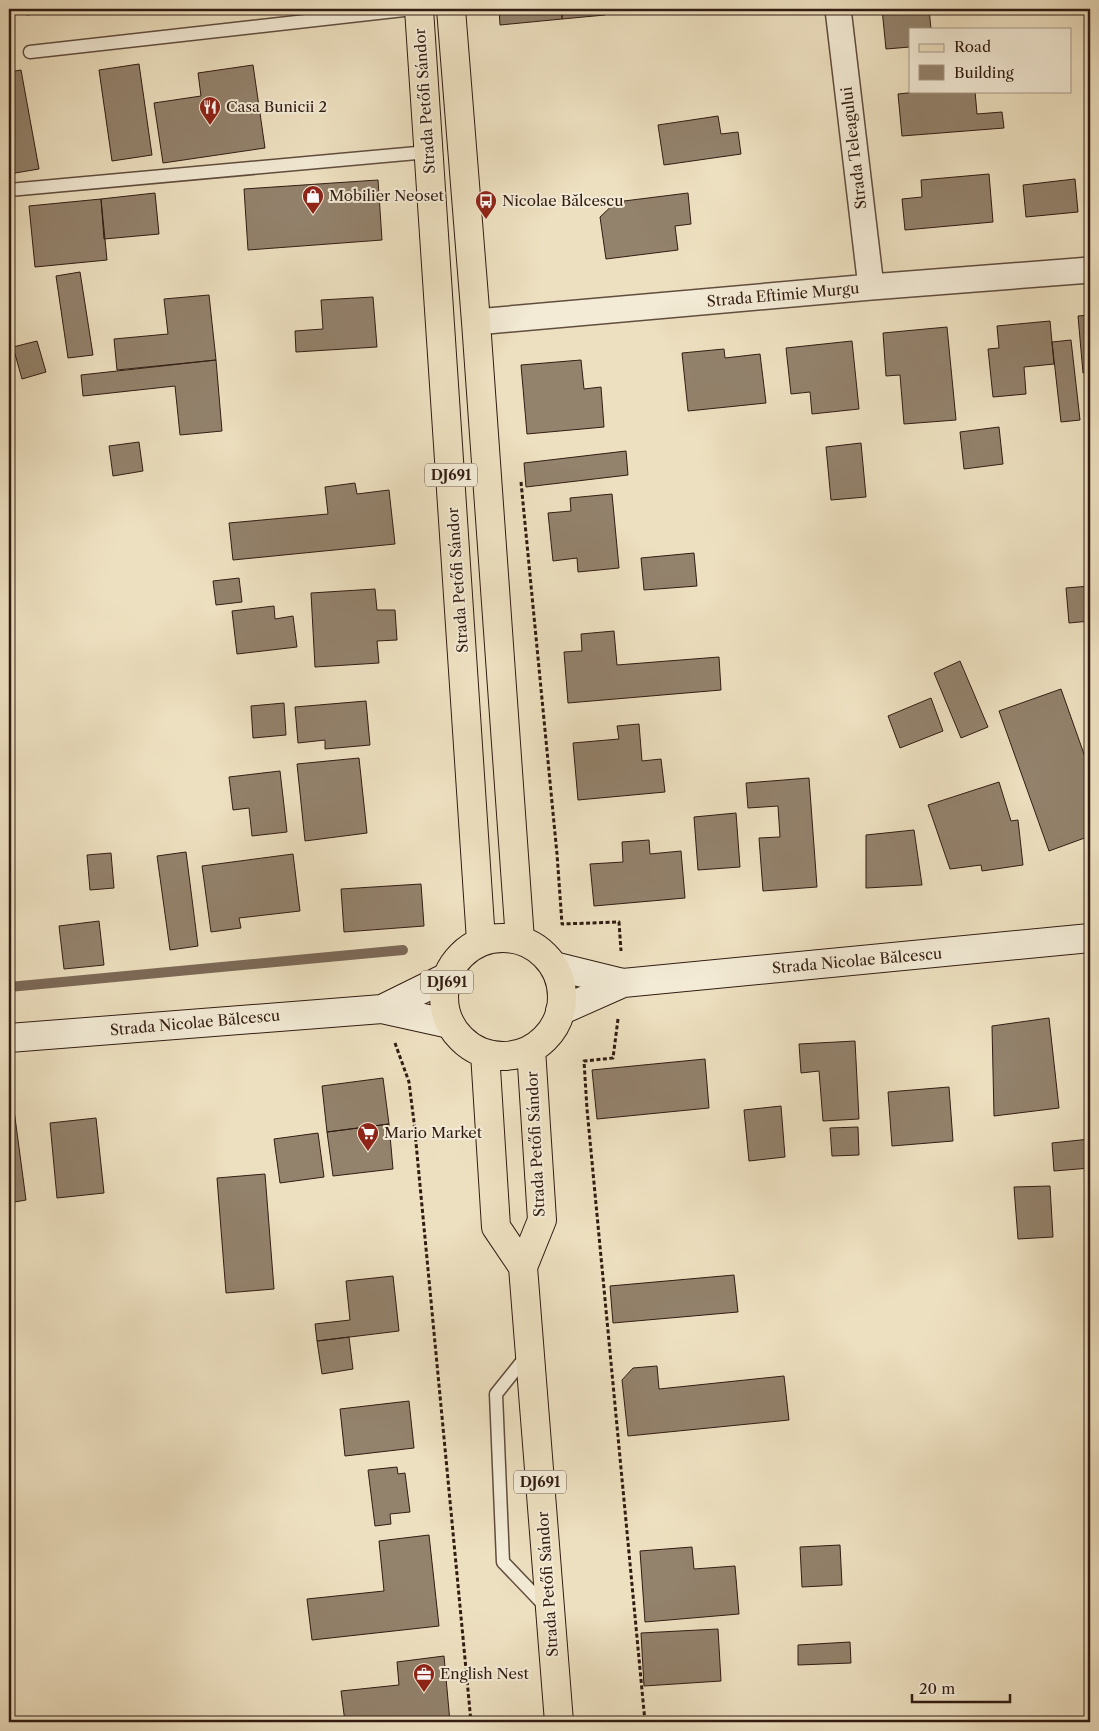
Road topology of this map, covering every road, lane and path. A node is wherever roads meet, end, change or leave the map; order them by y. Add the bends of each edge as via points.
1 (413, 9) edge
2 (419, 9) edge
3 (451, 9) edge
4 (838, 9) edge
5 (30, 52) dead end
6 (428, 152) junction
7 (9, 190) edge
8 (1090, 270) edge
9 (871, 287) junction
10 (476, 322) junction
11 (520, 478) dead end
12 (1090, 938) edge
13 (520, 940) junction
14 (481, 941) junction
15 (554, 966) junction
16 (447, 977) junction
17 (623, 983) junction
18 (382, 1009) junction
19 (560, 1011) junction
20 (450, 1024) junction
21 (9, 1038) edge
22 (531, 1049) junction
23 (485, 1053) junction
24 (523, 1267) junction
25 (530, 1352) junction
26 (550, 1611) junction
27 (471, 1722) edge
28 (559, 1722) edge
29 (645, 1722) edge

1 - 5 lane
2 - 6 main road, Strada Petőfi Sándor / DJ691
3 - 10 main road, DJ691
4 - 9 street, Strada Teleagului
6 - 7 lane
6 - 14 main road, Strada Petőfi Sándor / DJ691
8 - 9 street, Strada Eftimie Murgu
9 - 10 street, Strada Eftimie Murgu
10 - 13 main road, DJ691
11 - 17 path via 562,924 618,922
12 - 17 street, Strada Nicolae Bălcescu
13 - 14 main road, DJ691 via 500,937
13 - 15 main road, DJ691 via 540,950
14 - 16 main road, DJ691 via 460,956
15 - 17 street, Strada Nicolae Bălcescu
15 - 19 main road, DJ691 via 562,987
16 - 18 street, Strada Nicolae Bălcescu
16 - 20 main road, DJ691 via 444,1002
17 - 19 street, Strada Nicolae Bălcescu
17 - 29 path via 613,1058 584,1061
18 - 20 street, Strada Nicolae Bălcescu
18 - 21 street, Strada Nicolae Bălcescu
18 - 27 path via 410,1090
19 - 22 main road, DJ691 via 550,1033
20 - 23 main road, DJ691 via 464,1042
22 - 23 main road, DJ691 via 508,1056
22 - 24 main road, Strada Petőfi Sándor / DJ691 via 542,1220
23 - 24 main road, Strada Petőfi Sándor / DJ691 via 496,1227
24 - 25 main road, Strada Petőfi Sándor / DJ691
25 - 26 main road, Strada Petőfi Sándor / DJ691
25 - 26 lane via 496,1394 503,1562
26 - 28 main road, Strada Petőfi Sándor / DJ691

